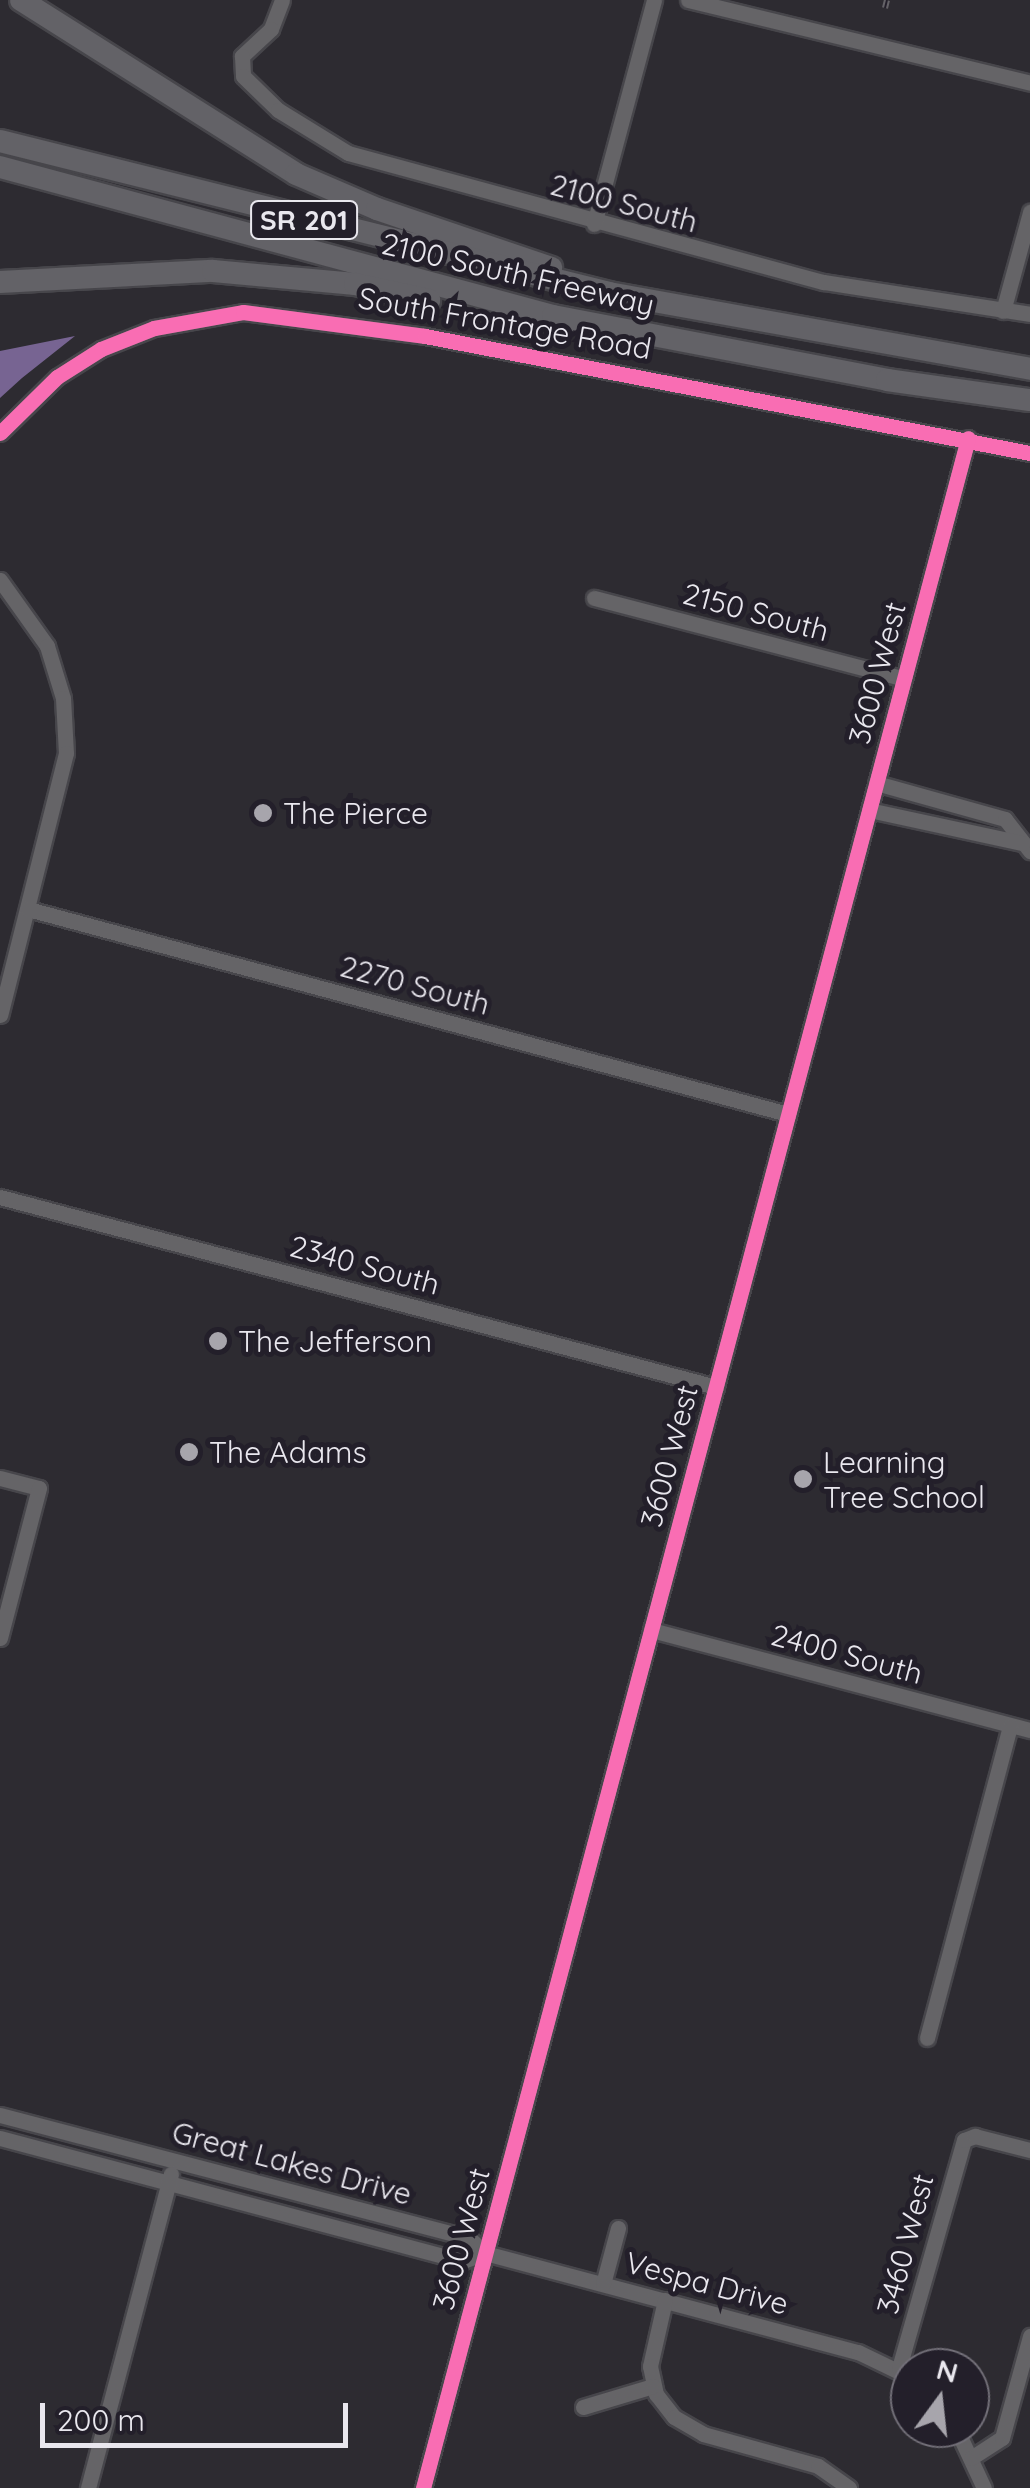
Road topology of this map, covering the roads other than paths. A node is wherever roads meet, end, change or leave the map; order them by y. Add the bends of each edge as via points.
1 (21, 0) edge
2 (35, 0) edge
3 (282, 0) edge
4 (654, 0) edge
5 (688, 0) edge
6 (81, 37) junction
7 (1030, 84) edge
8 (0, 141) edge
9 (0, 167) edge
10 (1030, 212) edge
11 (594, 224) junction
12 (0, 282) edge
13 (609, 293) junction
14 (1004, 311) junction
15 (1030, 314) edge
16 (553, 316) junction
17 (1030, 369) edge
18 (1030, 400) edge
19 (0, 433) edge
20 (968, 438) junction
21 (1030, 453) edge
22 (0, 580) edge
23 (594, 598) dead end
24 (904, 679) junction
25 (876, 783) junction
26 (869, 810) junction
27 (1026, 847) edge
28 (28, 909) junction
29 (0, 1015) edge
30 (788, 1114) junction
31 (0, 1197) edge
32 (716, 1387) junction
33 (0, 1478) edge
34 (651, 1630) junction
35 (0, 1638) edge
36 (1010, 1726) junction
37 (1030, 1730) edge
38 (927, 2038) dead end
39 (0, 2115) edge
40 (0, 2138) edge
41 (1030, 2150) edge
42 (175, 2161) junction
43 (169, 2184) junction
44 (618, 2228) dead end
45 (485, 2253) junction
46 (603, 2284) junction
47 (665, 2300) junction
48 (1030, 2336) edge
49 (910, 2348) edge
50 (890, 2368) edge
51 (654, 2386) junction
52 (583, 2407) dead end
53 (965, 2448) edge
54 (970, 2458) junction
55 (88, 2488) edge
56 (423, 2488) edge
57 (849, 2488) edge
58 (984, 2488) edge

1 - 6 highway
2 - 6 highway
3 - 11 street, 2100 South via 276,21 241,66 248,84 278,110 348,154
4 - 11 street
5 - 7 street
6 - 13 highway via 296,174
8 - 13 highway, 2100 South Freeway / SR 201
9 - 16 highway, 2100 South Freeway / SR 201
10 - 14 street
11 - 14 street, 2100 South via 824,282
12 - 16 highway via 276,274
13 - 17 highway, 2100 South Freeway / SR 201
14 - 15 street, 2100 South
16 - 18 highway, 2100 South Freeway / SR 201
19 - 20 street, South Frontage Road via 58,377 101,349 148,329 243,312 425,336
20 - 21 street, South Frontage Road
20 - 24 street, 3600 West
22 - 28 street via 47,646 66,724 62,780
23 - 24 street, 2150 South
24 - 25 street, 3600 West
25 - 26 street, 3600 West
25 - 27 street via 1005,819
26 - 27 street
26 - 30 street, 3600 West
28 - 29 street
28 - 30 street, 2270 South
30 - 32 street, 3600 West
31 - 32 street, 2340 South
32 - 34 street, 3600 West
33 - 35 street via 40,1488
34 - 36 street, 2400 South
34 - 45 street, 3600 West
36 - 37 street, 2400 South
36 - 38 street
39 - 42 street, Great Lakes Drive
40 - 43 street, Great Lakes Drive
41 - 49 street, 3460 West via 966,2136
42 - 43 street
42 - 45 street, Great Lakes Drive via 469,2238
43 - 45 street, Great Lakes Drive via 463,2262
43 - 55 street
44 - 46 street
45 - 46 street, Vespa Drive
45 - 56 street, 3600 West
46 - 47 street, Vespa Drive
47 - 50 street, Vespa Drive
47 - 51 street via 652,2354
48 - 54 street via 1002,2438
51 - 52 street
51 - 57 street via 666,2410 693,2431 818,2466
53 - 54 street
54 - 58 street

